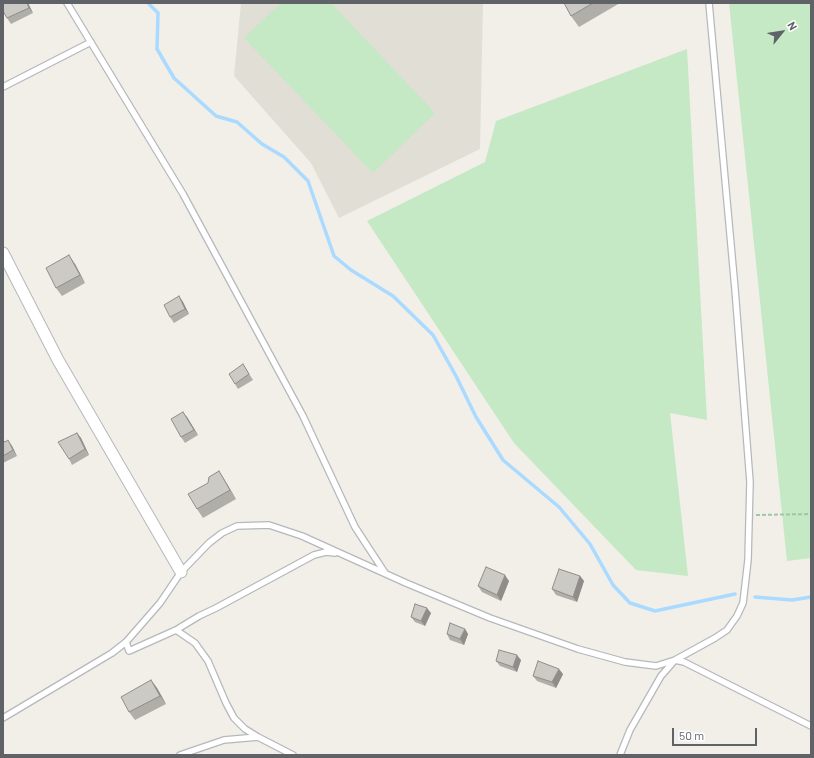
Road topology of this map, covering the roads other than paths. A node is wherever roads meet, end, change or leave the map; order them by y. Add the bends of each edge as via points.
1 (67, 3) edge
2 (708, 3) edge
3 (91, 42) junction
4 (3, 88) edge
5 (3, 253) edge
6 (340, 554) junction
7 (181, 572) junction
8 (386, 574) junction
9 (176, 630) junction
10 (126, 642) junction
11 (675, 660) junction
12 (3, 718) edge
13 (811, 726) edge
14 (258, 737) junction
15 (180, 755) edge
16 (293, 755) edge
17 (620, 755) edge

1 - 3 lane
2 - 11 lane via 750,482 748,560 743,603 727,630
3 - 4 lane
3 - 8 lane via 183,194 303,416 355,526
5 - 7 street via 58,360
6 - 7 lane via 302,536 269,525 237,526 209,543
6 - 8 lane
6 - 9 lane via 326,552 314,555
7 - 10 lane via 160,603
8 - 11 lane via 490,618 578,649 625,662 656,666
9 - 10 lane via 129,651
9 - 14 lane via 195,643 208,661 234,718
10 - 12 lane
11 - 13 lane via 684,662
11 - 17 lane via 649,695
14 - 15 lane via 224,740
14 - 16 lane

